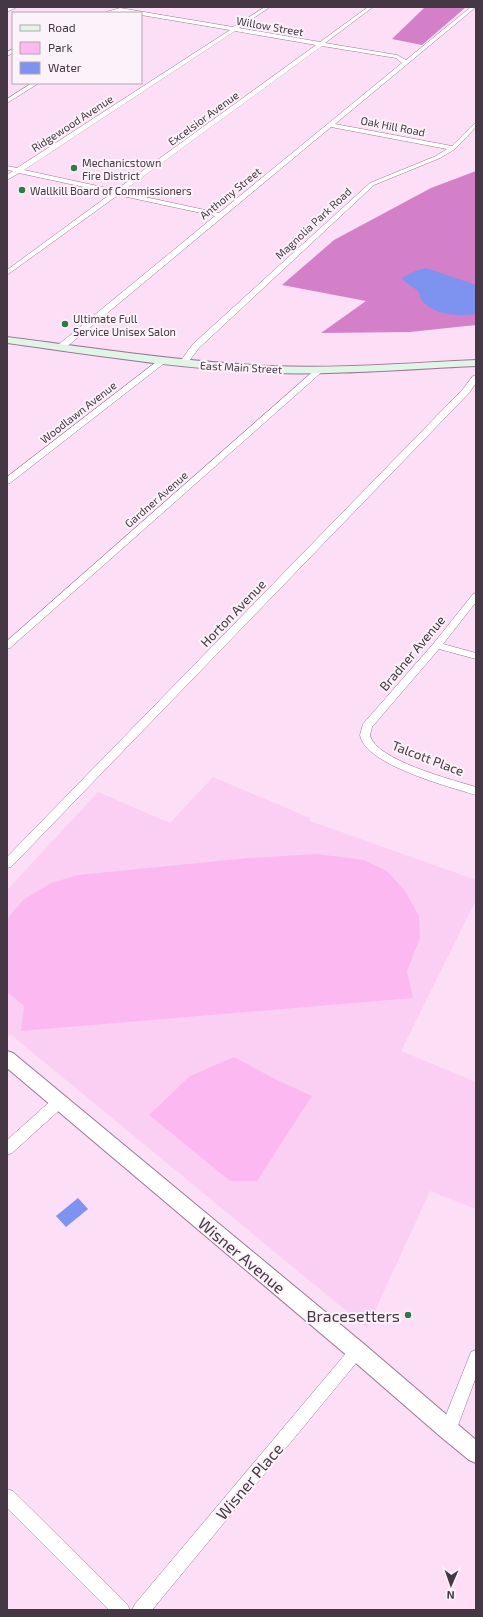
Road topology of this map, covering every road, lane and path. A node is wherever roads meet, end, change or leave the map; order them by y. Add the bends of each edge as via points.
1 (15, 7) edge
2 (268, 7) edge
3 (372, 7) edge
4 (474, 7) edge
5 (7, 10) edge
6 (156, 11) dead end
7 (111, 12) edge
8 (133, 12) edge
9 (142, 13) edge
10 (150, 15) junction
11 (142, 19) edge
12 (233, 30) junction
13 (319, 45) junction
14 (405, 63) junction
15 (34, 84) edge
16 (7, 101) edge
17 (476, 124) edge
18 (330, 125) junction
19 (453, 148) junction
20 (7, 168) edge
21 (18, 170) junction
22 (7, 178) edge
23 (116, 193) junction
24 (219, 216) junction
25 (7, 273) edge
26 (7, 340) edge
27 (61, 347) junction
28 (163, 360) junction
29 (183, 363) junction
30 (476, 363) edge
31 (320, 370) junction
32 (476, 378) edge
33 (7, 481) edge
34 (476, 596) edge
35 (437, 645) junction
36 (7, 646) edge
37 (476, 656) edge
38 (366, 726) joint
39 (476, 791) edge
40 (7, 864) edge
41 (7, 1058) edge
42 (59, 1102) junction
43 (7, 1149) edge
44 (357, 1351) junction
45 (476, 1357) edge
46 (448, 1430) junction
47 (476, 1453) edge
48 (7, 1497) edge
49 (121, 1610) edge
50 (141, 1610) edge

1 - 5 street
2 - 12 street, Ridgewood Avenue
3 - 13 street, Excelsior Avenue
4 - 14 street
6 - 10 street
7 - 8 street, Willow Street
9 - 10 street, Willow Street
10 - 11 street
10 - 12 street, Willow Street
12 - 13 street, Willow Street
12 - 21 street, Ridgewood Avenue
13 - 14 street, Willow Street via 397,57
13 - 23 street, Excelsior Avenue
14 - 18 street, Anthony Street
15 - 16 street
17 - 19 street, Magnolia Park Road
18 - 19 street, Oak Hill Road
18 - 24 street, Anthony Street
19 - 29 street, Magnolia Park Road via 438,157 372,184 196,346
20 - 21 street
21 - 22 street, Ridgewood Avenue
21 - 23 street
23 - 24 street
23 - 25 street, Excelsior Avenue
24 - 27 street, Anthony Street
26 - 27 main road, East Main Street
27 - 28 main road, East Main Street
28 - 29 main road, East Main Street
28 - 33 street, Woodlawn Avenue
29 - 31 main road, East Main Street
30 - 31 main road, East Main Street
31 - 36 street, Gardner Avenue
32 - 40 street, Horton Avenue via 394,467
34 - 35 street, Bradner Avenue
35 - 37 street
35 - 38 street, Bradner Avenue
38 - 39 street, Talcott Place via 364,736 367,743 380,756
41 - 42 street, Wisner Avenue
42 - 43 street
42 - 44 street, Wisner Avenue
44 - 46 street, Wisner Avenue
44 - 50 street, Wisner Place
45 - 46 street
46 - 47 street, Wisner Avenue
48 - 49 street

